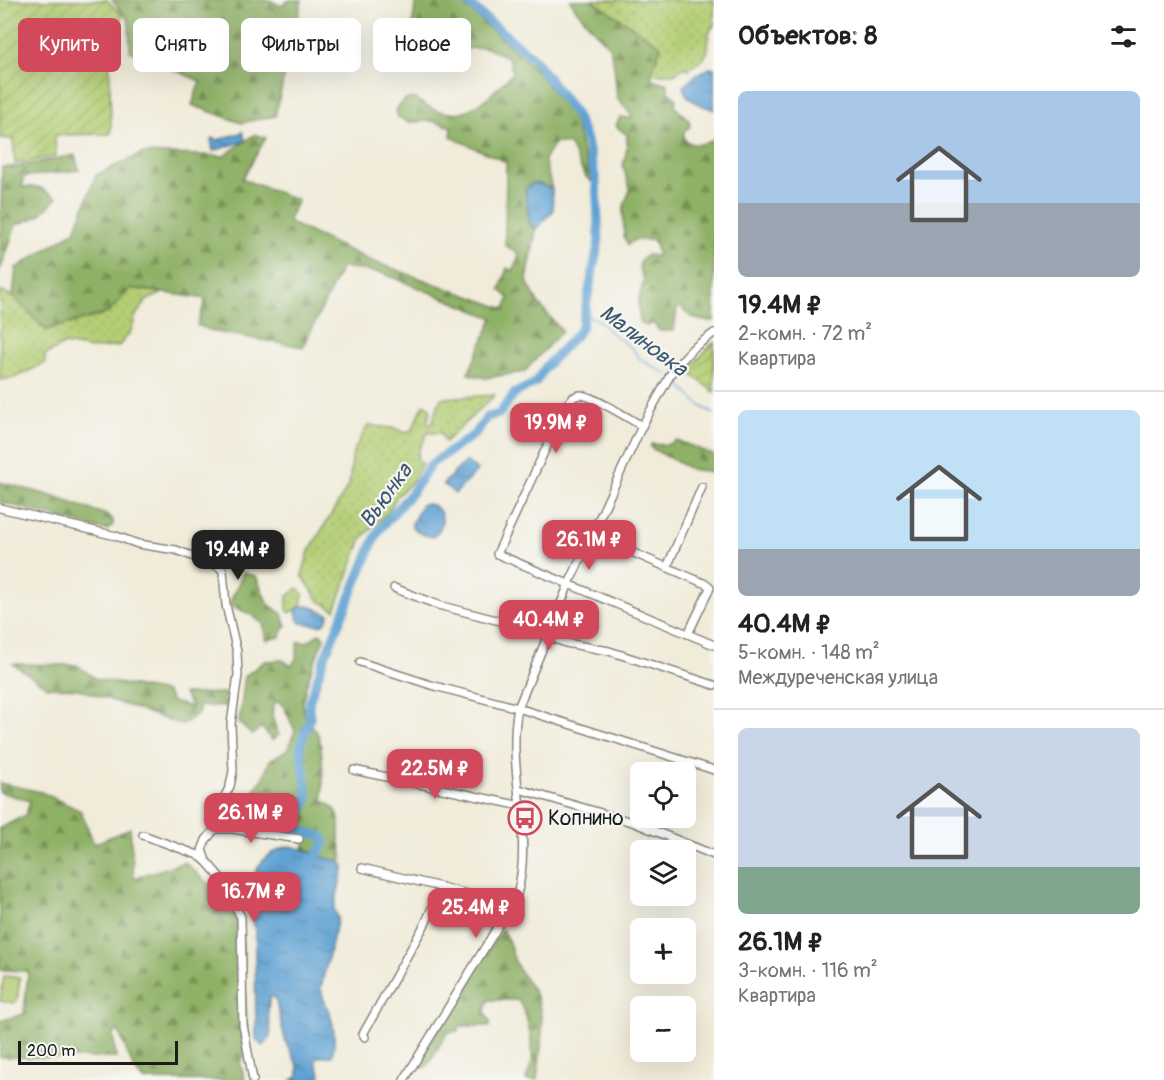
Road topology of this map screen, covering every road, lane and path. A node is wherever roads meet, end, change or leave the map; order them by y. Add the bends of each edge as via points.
1 (714, 333) edge
2 (642, 426) junction
3 (702, 487) dead end
4 (0, 508) edge
5 (592, 535) junction
6 (666, 567) junction
7 (568, 585) junction
8 (394, 588) dead end
9 (688, 634) junction
10 (547, 637) junction
11 (714, 645) edge
12 (360, 662) dead end
13 (714, 685) edge
14 (518, 708) junction
15 (354, 770) dead end
16 (714, 770) edge
17 (519, 789) junction
18 (521, 806) junction
19 (215, 829) junction
20 (143, 835) dead end
21 (298, 839) dead end
22 (714, 855) edge
23 (206, 861) junction
24 (362, 868) dead end
25 (441, 886) junction
26 (511, 906) junction
27 (365, 1037) dead end
28 (253, 1080) edge
29 (404, 1080) edge

1 - 2 street via 673,370
2 - 5 street
2 - 7 street via 589,397 571,399 496,554
3 - 6 street
4 - 19 street via 176,550 223,571 238,675 231,724 233,771
5 - 6 street
5 - 7 street
6 - 9 street via 710,588
7 - 9 street
7 - 10 street
8 - 10 street
9 - 11 street
10 - 13 street via 609,651
10 - 14 street
12 - 14 street
14 - 16 street
14 - 17 street via 514,738
15 - 18 street
17 - 18 street
17 - 22 street via 635,823
18 - 26 street via 522,867
19 - 21 street
19 - 23 street via 202,850
20 - 23 street
23 - 28 street via 219,876 241,917 243,1025
24 - 25 street
25 - 26 street
25 - 27 street via 363,1034
26 - 29 street

